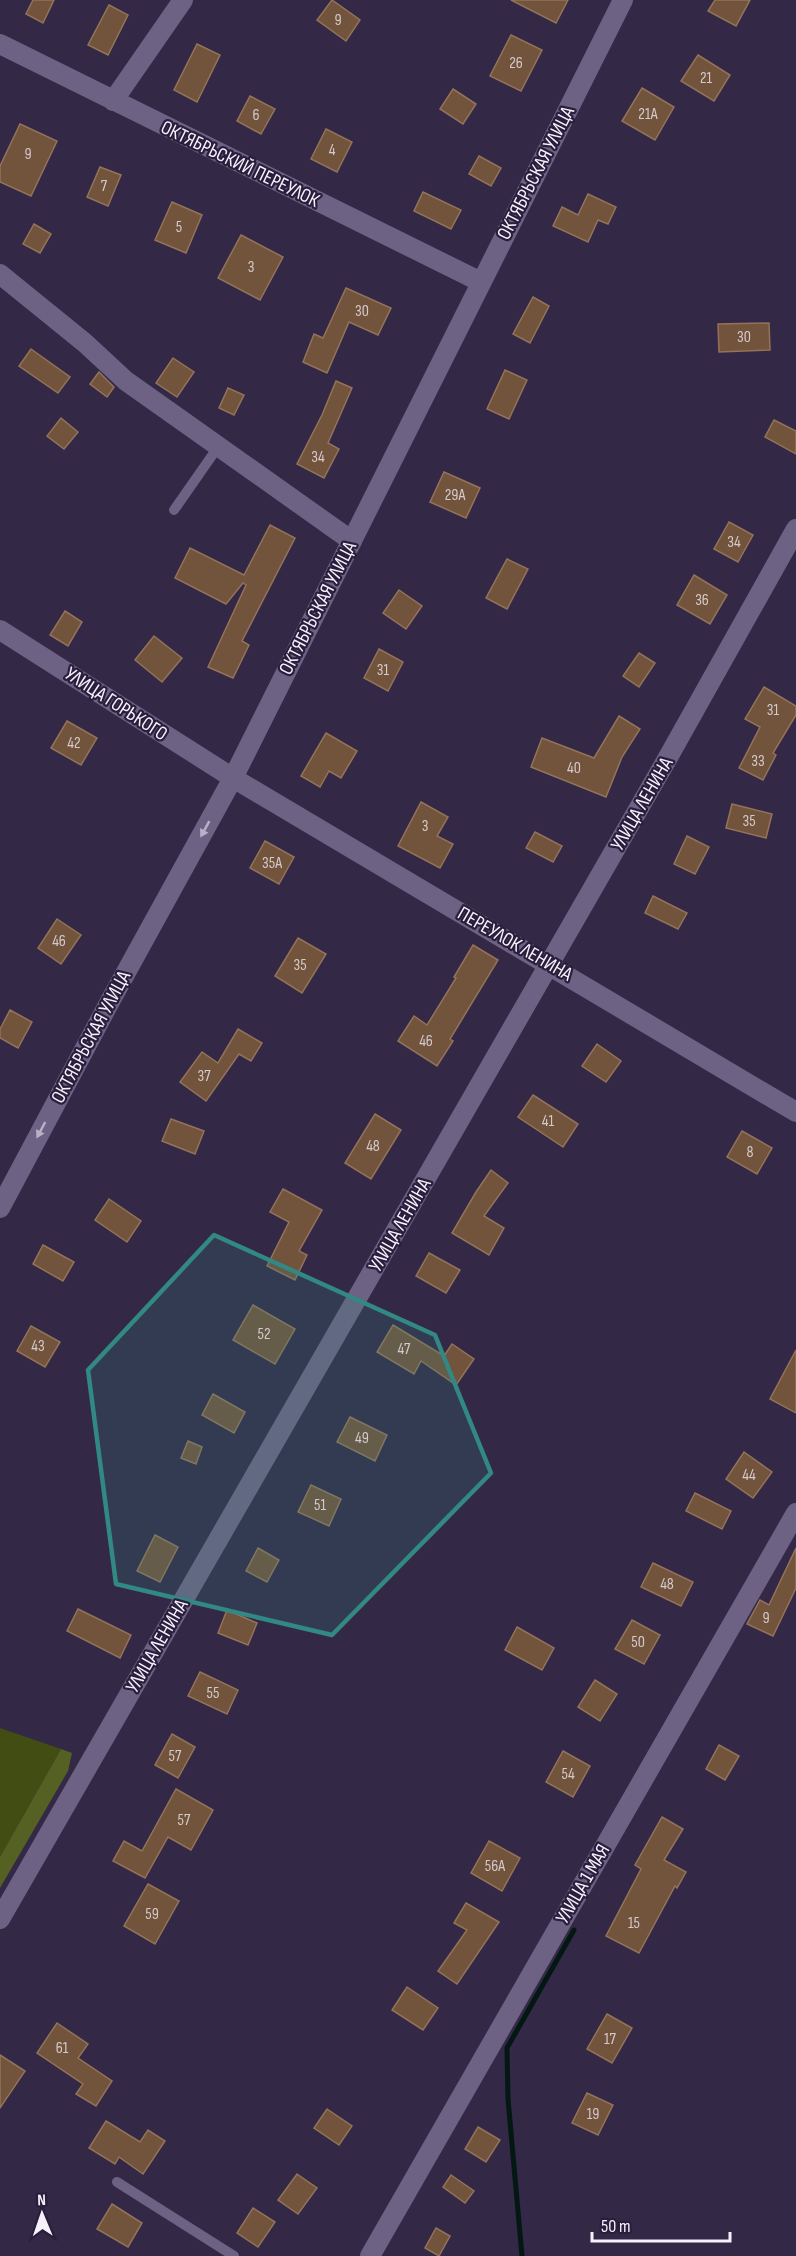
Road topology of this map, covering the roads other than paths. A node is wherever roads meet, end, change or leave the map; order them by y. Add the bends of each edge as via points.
1 (183, 0) edge
2 (623, 0) edge
3 (0, 44) edge
4 (113, 101) junction
5 (0, 274) edge
6 (481, 282) junction
7 (218, 447) junction
8 (174, 510) dead end
9 (796, 529) edge
10 (352, 541) junction
11 (0, 630) edge
12 (233, 778) junction
13 (550, 965) junction
14 (796, 1112) edge
15 (0, 1208) edge
16 (796, 1513) edge
17 (0, 1919) edge
18 (117, 2182) dead end
19 (234, 2256) edge
20 (370, 2256) edge

1 - 4 street
2 - 6 street, ОКТЯБРЬСКАЯ УЛИЦА
3 - 4 street, ОКТЯБРЬСКИЙ ПЕРЕУЛОК
4 - 6 street, ОКТЯБРЬСКИЙ ПЕРЕУЛОК
5 - 7 street via 126,381
6 - 10 street, ОКТЯБРЬСКАЯ УЛИЦА
7 - 8 lane
7 - 10 street
9 - 13 street, УЛИЦА ЛЕНИНА
10 - 12 street, ОКТЯБРЬСКАЯ УЛИЦА
11 - 12 street, УЛИЦА ГОРЬКОГО
12 - 13 street, ПЕРЕУЛОК ЛЕНИНА
12 -> 15 street, ОКТЯБРЬСКАЯ УЛИЦА
13 - 14 street, ПЕРЕУЛОК ЛЕНИНА
13 - 17 street, УЛИЦА ЛЕНИНА
16 - 20 street, УЛИЦА 1 МАЯ
18 - 19 lane

